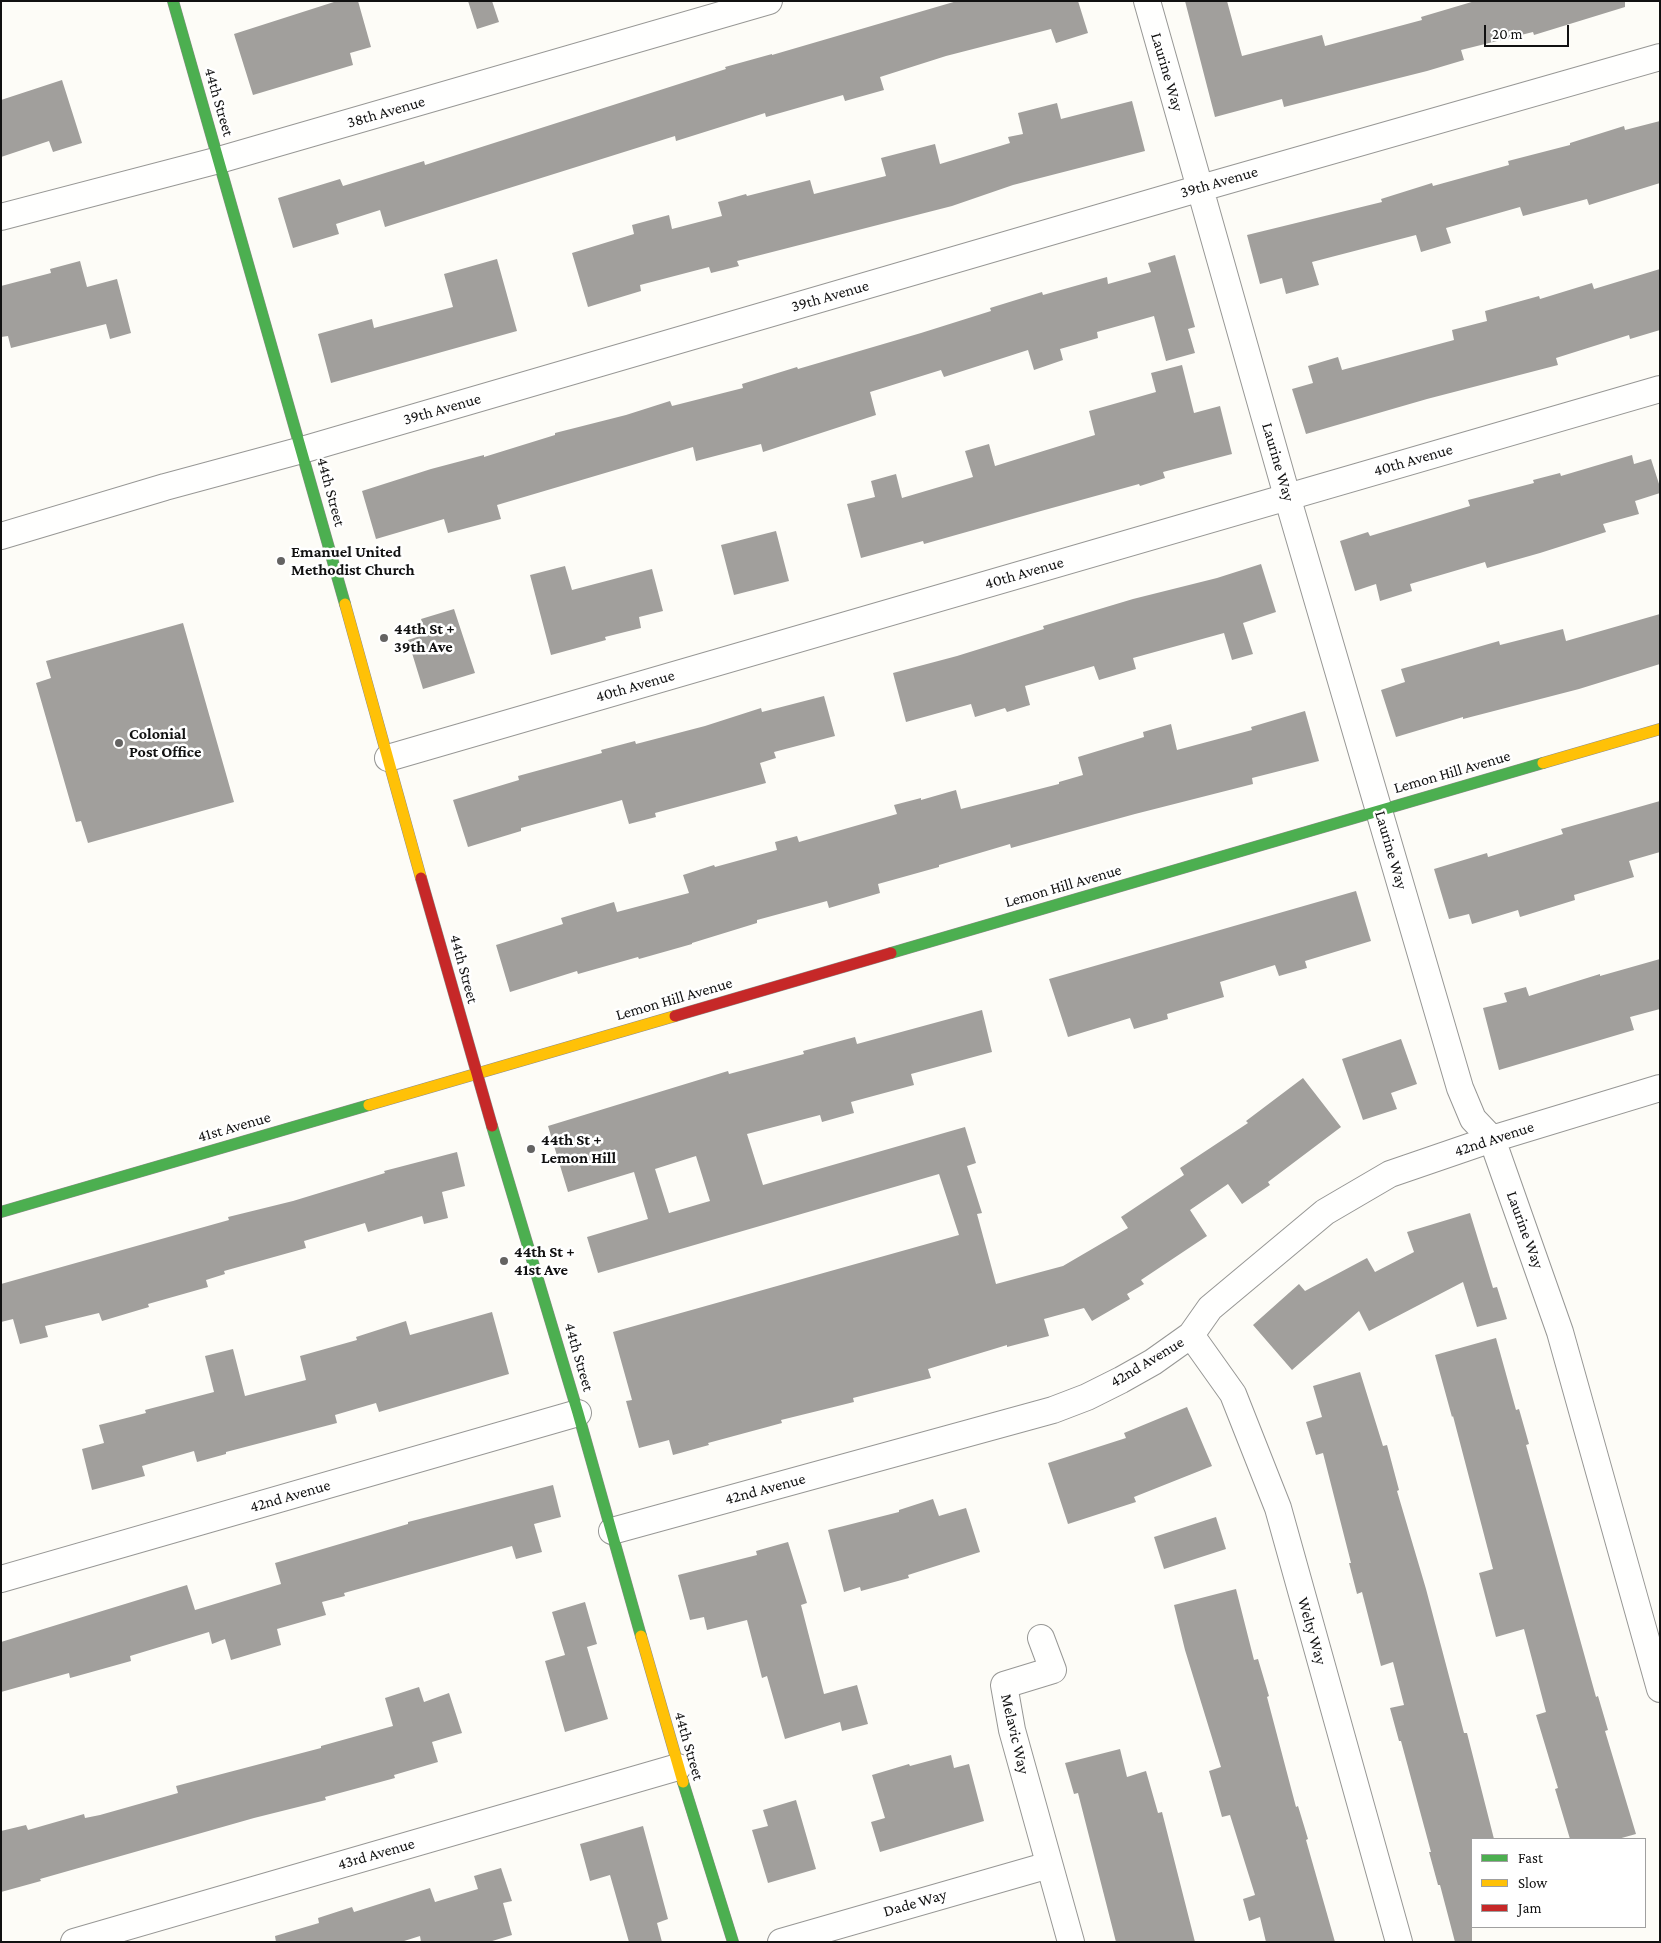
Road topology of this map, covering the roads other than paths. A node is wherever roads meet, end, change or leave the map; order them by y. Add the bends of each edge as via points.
1 (173, 1) edge
2 (769, 1) edge
3 (1147, 1) edge
4 (1660, 56) edge
5 (219, 160) junction
6 (1201, 188) junction
7 (1, 217) edge
8 (1660, 389) edge
9 (302, 450) junction
10 (1287, 496) junction
11 (1, 536) edge
12 (1660, 729) edge
13 (388, 758) junction
14 (1379, 810) junction
15 (476, 1074) junction
16 (1660, 1088) edge
17 (1492, 1139) junction
18 (1, 1212) edge
19 (1192, 1335) junction
20 (578, 1413) junction
21 (612, 1531) junction
22 (1, 1579) edge
23 (1041, 1638) dead end
24 (1660, 1689) edge
25 (678, 1767) junction
26 (1049, 1865) junction
27 (74, 1942) edge
28 (733, 1942) edge
29 (781, 1942) edge
30 (1070, 1942) edge
31 (1399, 1942) edge

1 - 5 street, 44th Street
2 - 5 street, 38th Avenue
3 - 6 street, Laurine Way
4 - 6 street, 39th Avenue
5 - 7 street, 38th Avenue
5 - 9 street, 44th Street
6 - 9 street, 39th Avenue
6 - 10 street, Laurine Way
8 - 10 street, 40th Avenue
9 - 11 street, 39th Avenue
9 - 13 street, 44th Street
10 - 13 street, 40th Avenue
10 - 14 street, Laurine Way
12 - 14 street, Lemon Hill Avenue
13 - 15 street, 44th Street
14 - 15 street, Lemon Hill Avenue
14 - 17 street, Laurine Way via 1460,1088 1473,1119
15 - 18 street, 41st Avenue
15 - 20 street, 44th Street
16 - 17 street, 42nd Avenue
17 - 19 street, 42nd Avenue via 1390,1174 1325,1212 1210,1308
17 - 24 street, Laurine Way via 1560,1332
19 - 21 street, 42nd Avenue via 1121,1380 1053,1410
19 - 31 street, Welty Way via 1233,1394 1278,1508
20 - 21 street, 44th Street
20 - 22 street, 42nd Avenue
21 - 25 street, 44th Street
23 - 26 street, Melavic Way via 1053,1670 1004,1685 1012,1730
25 - 27 street, 43rd Avenue
25 - 28 street, 44th Street
26 - 29 street, Dade Way
26 - 30 street

